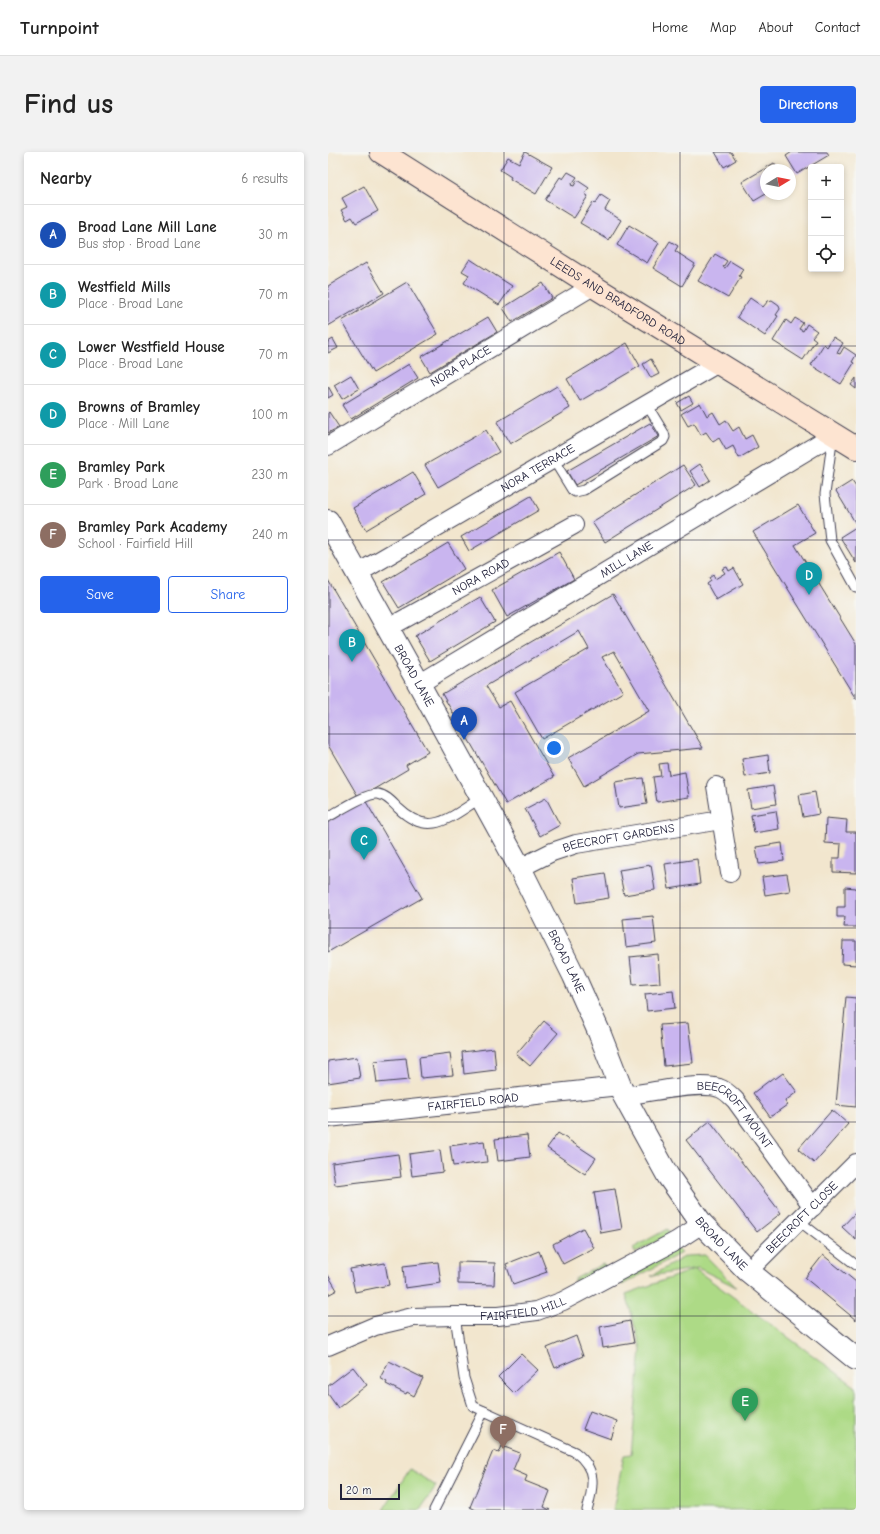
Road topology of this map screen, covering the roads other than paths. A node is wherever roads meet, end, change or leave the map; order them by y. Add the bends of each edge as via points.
1 (381, 152) edge
2 (593, 286) junction
3 (718, 364) junction
4 (647, 405) junction
5 (833, 435) junction
6 (328, 446) edge
7 (856, 448) edge
8 (554, 459) junction
9 (328, 521) edge
10 (574, 525) dead end
11 (358, 573) junction
12 (856, 587) edge
13 (388, 628) junction
14 (420, 684) junction
15 (716, 786) dead end
16 (481, 798) junction
17 (328, 817) edge
18 (721, 820) junction
19 (520, 868) junction
20 (730, 874) dead end
21 (621, 1091) junction
22 (328, 1118) edge
23 (856, 1163) edge
24 (813, 1207) junction
25 (799, 1221) junction
26 (702, 1224) junction
27 (856, 1265) edge
28 (748, 1271) junction
29 (456, 1316) junction
30 (328, 1346) edge
31 (856, 1359) edge
32 (484, 1411) junction
33 (434, 1510) edge
34 (587, 1510) edge

1 - 2 main road, LEEDS AND BRADFORD ROAD
2 - 3 main road, LEEDS AND BRADFORD ROAD
2 - 6 street, NORA PLACE
3 - 4 street, NORA TERRACE
3 - 5 main road, LEEDS AND BRADFORD ROAD
4 - 8 street, NORA TERRACE
4 - 8 lane via 664,433 663,441 584,490 572,490
5 - 7 main road, LEEDS AND BRADFORD ROAD
5 - 12 lane via 825,494 830,540
5 - 14 street, MILL LANE
8 - 11 street, NORA TERRACE
9 - 11 street, BROAD LANE
10 - 13 street, NORA ROAD
11 - 13 street, BROAD LANE
13 - 14 street, BROAD LANE
14 - 16 street, BROAD LANE
15 - 18 street
16 - 17 lane via 443,822 435,824 420,823 407,817 388,799 377,794 350,804
16 - 19 street, BROAD LANE
18 - 19 street, BEECROFT GARDENS via 576,844 552,852
18 - 20 street
19 - 21 street, BROAD LANE via 574,976
21 - 22 street, FAIRFIELD ROAD
21 - 24 street, BEECROFT MOUNT via 699,1086 721,1088 736,1101
21 - 26 street, BROAD LANE via 668,1176
23 - 24 street, BEECROFT CLOSE
24 - 25 street, BEECROFT CLOSE
25 - 27 lane
25 - 28 street, BEECROFT CLOSE
26 - 28 street, BROAD LANE
26 - 29 street, FAIRFIELD HILL via 563,1301 537,1310 498,1316
28 - 31 street, BROAD LANE
29 - 30 street, FAIRFIELD HILL via 413,1318 375,1326
29 - 32 lane via 464,1378 473,1406
32 - 33 lane
32 - 34 lane via 582,1457 593,1478

